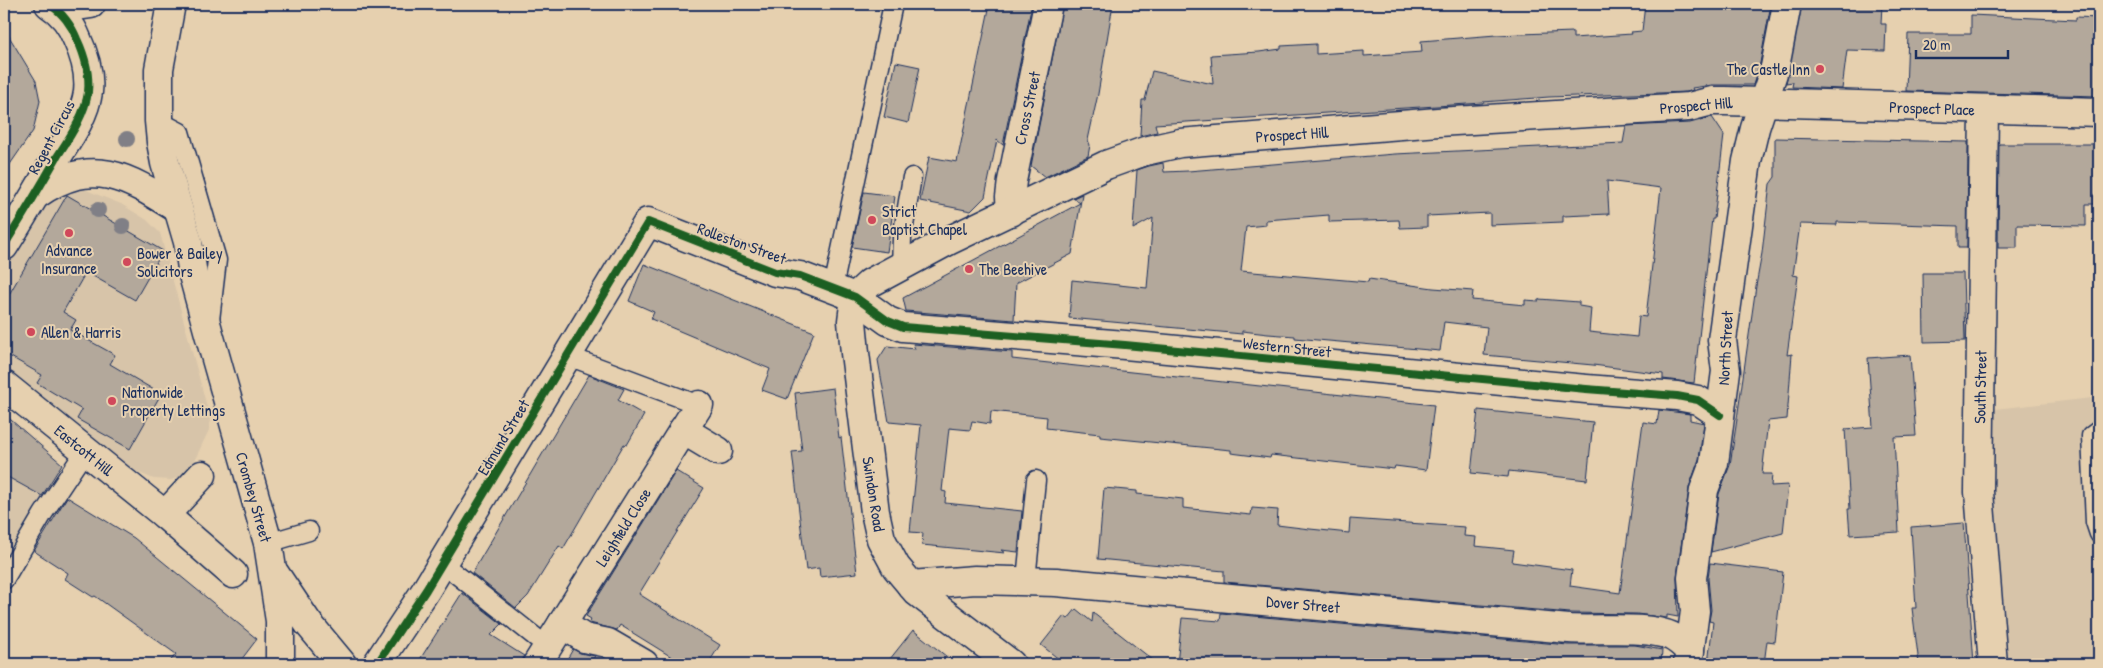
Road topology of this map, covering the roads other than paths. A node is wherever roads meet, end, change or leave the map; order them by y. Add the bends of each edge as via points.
1 (91, 4) edge
2 (171, 4) edge
3 (893, 4) edge
4 (1048, 4) edge
5 (1787, 4) edge
6 (53, 6) edge
7 (1764, 103) junction
8 (1984, 110) junction
9 (2099, 112) edge
10 (159, 121) junction
11 (912, 177) dead end
12 (36, 194) junction
13 (178, 209) junction
14 (1011, 212) junction
15 (648, 222) joint
16 (4, 246) edge
17 (901, 267) junction
18 (844, 292) junction
19 (209, 334) junction
20 (568, 356) junction
21 (4, 386) edge
22 (699, 405) joint
23 (1720, 415) junction
24 (683, 430) junction
25 (2099, 430) edge
26 (85, 450) junction
27 (718, 451) dead end
28 (202, 475) dead end
29 (1036, 480) dead end
30 (165, 516) junction
31 (309, 531) dead end
32 (2099, 534) edge
33 (268, 543) junction
34 (442, 563) junction
35 (273, 571) junction
36 (233, 574) dead end
37 (4, 580) edge
38 (1026, 580) junction
39 (911, 585) junction
40 (549, 645) edge
41 (1689, 658) edge
42 (280, 664) edge
43 (342, 664) edge
44 (377, 664) edge
45 (644, 664) edge
46 (1011, 664) edge
47 (1993, 664) edge

1 - 6 street
2 - 10 street, Crombey Street via 160,61
3 - 18 lane
4 - 14 street, Cross Street via 1012,181
5 - 7 street, North Street via 1779,51
6 - 12 street, Regent Circus via 76,35 88,73 88,92 74,130
7 - 8 street, Prospect Place
7 - 14 street, Prospect Hill via 1712,101 1689,107 1438,122 1180,143 1121,159
7 - 23 street, North Street via 1747,161 1722,340 1726,371
8 - 9 street, Prospect Place
8 - 47 street, South Street via 1979,492
10 - 13 street, Crombey Street via 164,163
10 - 19 lane, Crombey Street via 180,132 217,260
11 - 17 lane via 902,238
12 - 13 street via 68,176 94,173 132,182
12 - 16 street, Regent Circus
13 - 19 street, Crombey Street
14 - 17 street, Prospect Hill
15 - 18 street, Rolleston Street via 776,272 800,276
15 - 20 street, Edmund Street
17 - 18 street, Prospect Hill
18 - 23 street, Western Street via 888,321 917,329 961,330 1678,396 1698,400
18 - 39 street, Swindon Road via 852,322 878,524 885,547
19 - 33 street, Crombey Street
20 - 22 lane
20 - 34 street, Edmund Street
21 - 26 street, Eastcott Hill
22 - 24 street, Leighfield Close
23 - 41 street, North Street via 1714,463 1704,490 1692,578 1695,611
24 - 27 street
24 - 40 street, Leighfield Close
25 - 32 lane via 2091,436 2095,522
26 - 30 street, Eastcott Hill
26 - 37 lane
28 - 30 street
29 - 38 lane
30 - 36 street, Eastcott Hill
31 - 33 lane
33 - 35 street, Crombey Street
34 - 40 lane
34 - 44 street, Edmund Street
35 - 42 street, Crombey Street via 280,621
35 - 43 street via 308,623
38 - 39 street, Dover Street
38 - 41 street, Dover Street via 1569,629 1646,630 1669,635 1679,641
39 - 46 street, Swindon Road via 928,603
40 - 45 street via 584,638 608,643

